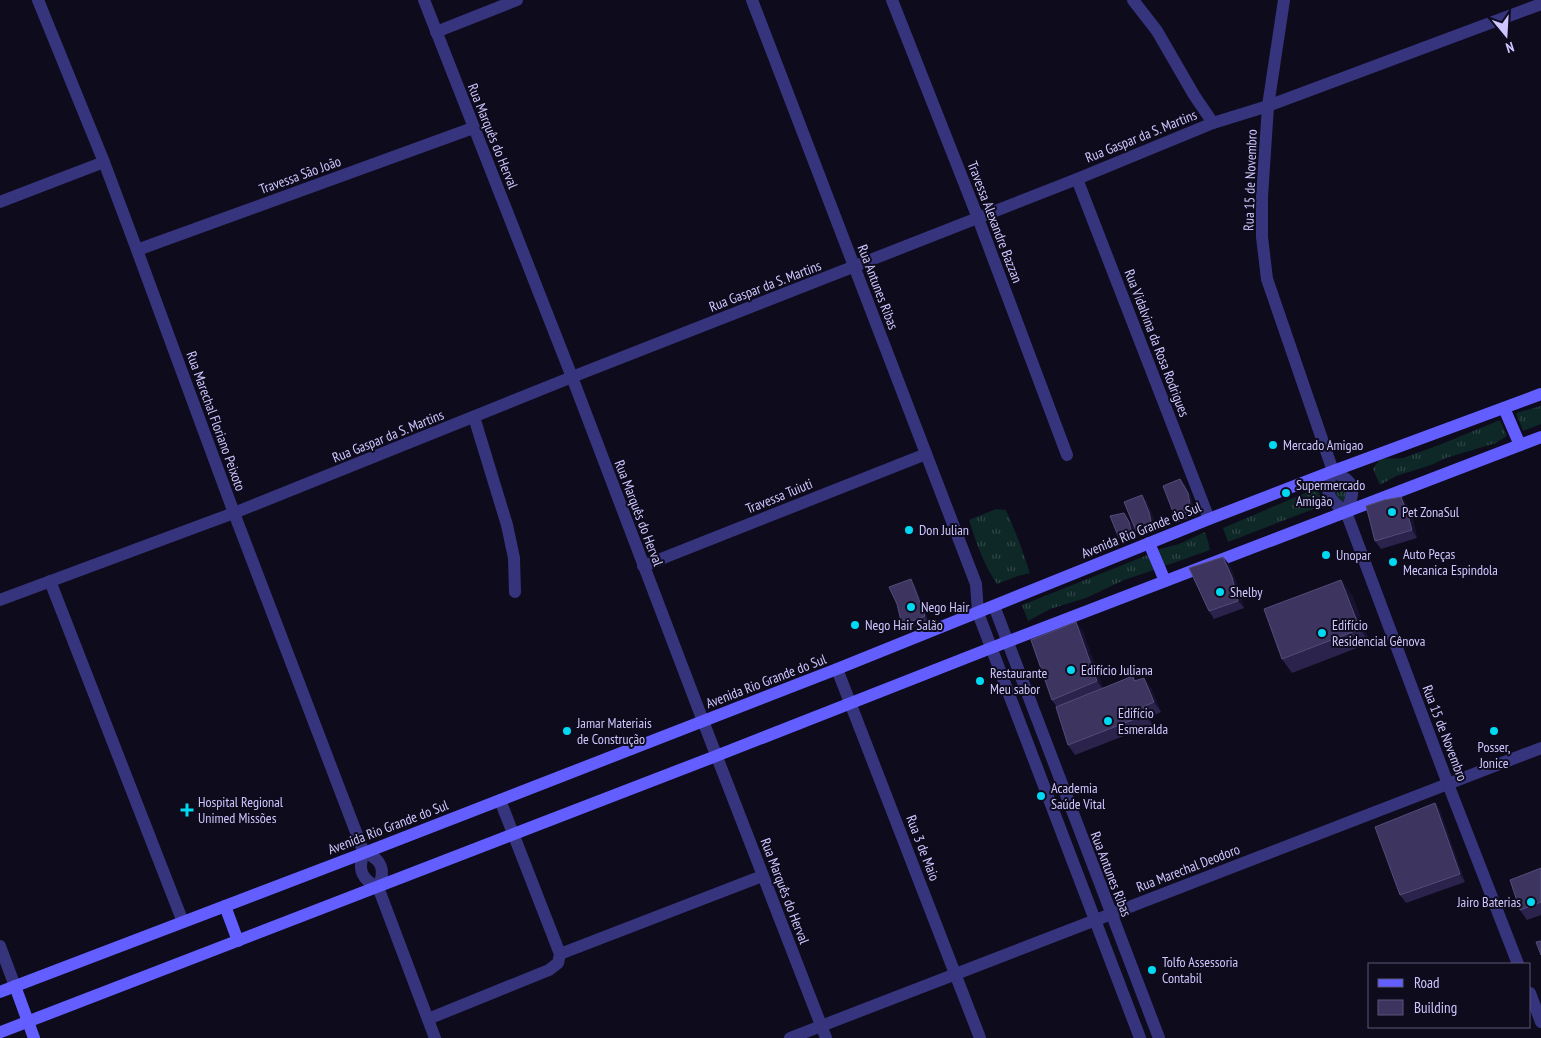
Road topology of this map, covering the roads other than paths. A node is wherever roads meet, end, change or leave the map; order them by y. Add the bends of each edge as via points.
1 (38, 0) edge
2 (424, 0) edge
3 (517, 0) edge
4 (752, 0) edge
5 (892, 0) edge
6 (1133, 0) edge
7 (1284, 0) edge
8 (1541, 4) edge
9 (436, 32) junction
10 (1268, 106) junction
11 (1213, 123) junction
12 (473, 128) junction
13 (104, 162) junction
14 (1077, 178) junction
15 (0, 202) edge
16 (978, 218) junction
17 (138, 250) junction
18 (854, 267) junction
19 (572, 378) junction
20 (1541, 394) edge
21 (1504, 408) junction
22 (474, 417) junction
23 (1541, 437) edge
24 (1520, 445) junction
25 (926, 454) junction
26 (1067, 455) dead end
27 (1333, 471) junction
28 (1346, 512) junction
29 (234, 513) junction
30 (1208, 519) junction
31 (1149, 543) junction
32 (643, 566) junction
33 (50, 582) junction
34 (1165, 582) junction
35 (976, 584) junction
36 (515, 592) dead end
37 (0, 600) edge
38 (994, 606) junction
39 (978, 613) junction
40 (1007, 642) junction
41 (991, 648) junction
42 (837, 669) junction
43 (850, 704) junction
44 (703, 721) junction
45 (1541, 748) edge
46 (716, 756) junction
47 (1448, 784) junction
48 (500, 800) junction
49 (514, 835) junction
50 (364, 853) junction
51 (762, 876) junction
52 (378, 887) junction
53 (225, 906) junction
54 (1111, 914) junction
55 (1095, 921) junction
56 (183, 922) junction
57 (238, 941) junction
58 (0, 946) edge
59 (560, 954) junction
60 (1518, 963) edge
61 (956, 974) junction
62 (15, 986) junction
63 (0, 992) edge
64 (1531, 996) edge
65 (428, 1019) junction
66 (28, 1022) junction
67 (1541, 1022) edge
68 (823, 1032) edge
69 (1, 1033) edge
70 (34, 1038) edge
71 (435, 1038) edge
72 (790, 1038) edge
73 (980, 1038) edge
74 (1140, 1038) edge
75 (1159, 1038) edge

1 - 13 street, Rua Marechal Floriano Peixoto
2 - 9 street, Rua Marquês do Herval
3 - 9 street
4 - 18 street, Rua Antunes Ribas
5 - 16 street, Travessa Alexandre Bazzan
6 - 11 street via 1157,31
7 - 10 street, Rua 15 de Novembro
8 - 10 street, Rua Gaspar da S. Martins
9 - 12 street, Rua Marquês do Herval
10 - 11 street, Rua Gaspar da S. Martins
10 - 27 street, Rua 15 de Novembro via 1262,197 1267,279
11 - 14 street, Rua Gaspar da S. Martins
12 - 17 street, Travessa São João
12 - 19 street, Rua Marquês do Herval
13 - 15 street
13 - 17 street, Rua Marechal Floriano Peixoto
14 - 16 street, Rua Gaspar da S. Martins
14 - 30 street, Rua Vidalvina da Rosa Rodrigues
16 - 18 street, Rua Gaspar da S. Martins
16 - 26 street, Travessa Alexandre Bazzan
17 - 29 street, Rua Marechal Floriano Peixoto
18 - 19 street, Rua Gaspar da S. Martins
18 - 25 street, Rua Antunes Ribas
19 - 22 street, Rua Gaspar da S. Martins
19 - 32 street, Rua Marquês do Herval
20 - 21 main road, Avenida Rio Grande do Sul
21 - 24 main road
21 - 27 main road, Avenida Rio Grande do Sul
22 - 29 street, Rua Gaspar da S. Martins
22 - 36 street via 507,525 514,558
23 - 24 main road
24 - 28 main road
25 - 32 street, Travessa Tuiuti
25 - 35 street, Rua Antunes Ribas
27 - 28 street, Rua 15 de Novembro via 1328,495
27 - 28 street via 1346,478 1352,486 1353,496
27 - 30 main road, Avenida Rio Grande do Sul
28 - 34 main road
28 - 47 street, Rua 15 de Novembro
29 - 33 street, Rua Gaspar da S. Martins
29 - 50 street, Rua Marechal Floriano Peixoto
30 - 31 main road, Avenida Rio Grande do Sul
31 - 34 main road
31 - 38 main road, Avenida Rio Grande do Sul
32 - 44 street, Rua Marquês do Herval
33 - 37 street, Rua Gaspar da S. Martins
33 - 56 street
34 - 40 main road
35 - 38 street, Rua Antunes Ribas
35 - 39 street, Rua Antunes Ribas
38 - 39 main road, Avenida Rio Grande do Sul
38 - 40 street, Rua Antunes Ribas
39 - 41 street, Rua Antunes Ribas
39 - 42 main road, Avenida Rio Grande do Sul
40 - 41 main road
40 - 54 street, Rua Antunes Ribas
41 - 43 main road
41 - 55 street, Rua Antunes Ribas
42 - 43 street, Rua 3 de Maio
42 - 44 main road, Avenida Rio Grande do Sul
43 - 46 main road
43 - 61 street, Rua 3 de Maio
44 - 46 street, Rua Marquês do Herval
44 - 48 main road, Avenida Rio Grande do Sul
45 - 47 street, Rua Marechal Deodoro
46 - 49 main road
46 - 51 street, Rua Marquês do Herval
47 - 54 street, Rua Marechal Deodoro
47 - 60 street, Rua 15 de Novembro
48 - 49 street
48 - 50 main road, Avenida Rio Grande do Sul
49 - 52 main road
49 - 59 street
50 - 52 street, Rua Marechal Floriano Peixoto via 360,861 361,872 366,880
50 - 52 street, Rua Marechal Floriano Peixoto via 378,860 382,875
50 - 53 main road, Avenida Rio Grande do Sul
51 - 59 street
51 - 68 street, Rua Marquês do Herval
52 - 57 main road
52 - 65 street, Rua Marechal Floriano Peixoto
53 - 56 main road, Avenida Rio Grande do Sul
53 - 57 main road
54 - 55 street, Rua Marechal Deodoro
54 - 75 street, Rua Antunes Ribas
55 - 61 street, Rua Marechal Deodoro
55 - 74 street, Rua Antunes Ribas
56 - 62 main road, Avenida Rio Grande do Sul
57 - 66 main road
58 - 62 street
59 - 65 street via 558,963 549,970
61 - 68 street, Rua Marechal Deodoro
61 - 73 street, Rua 3 de Maio
62 - 63 main road, Avenida Rio Grande do Sul
62 - 66 main road
64 - 67 street
65 - 71 street, Rua Marechal Floriano Peixoto
66 - 69 main road
66 - 70 main road
68 - 72 street, Rua Marechal Deodoro

